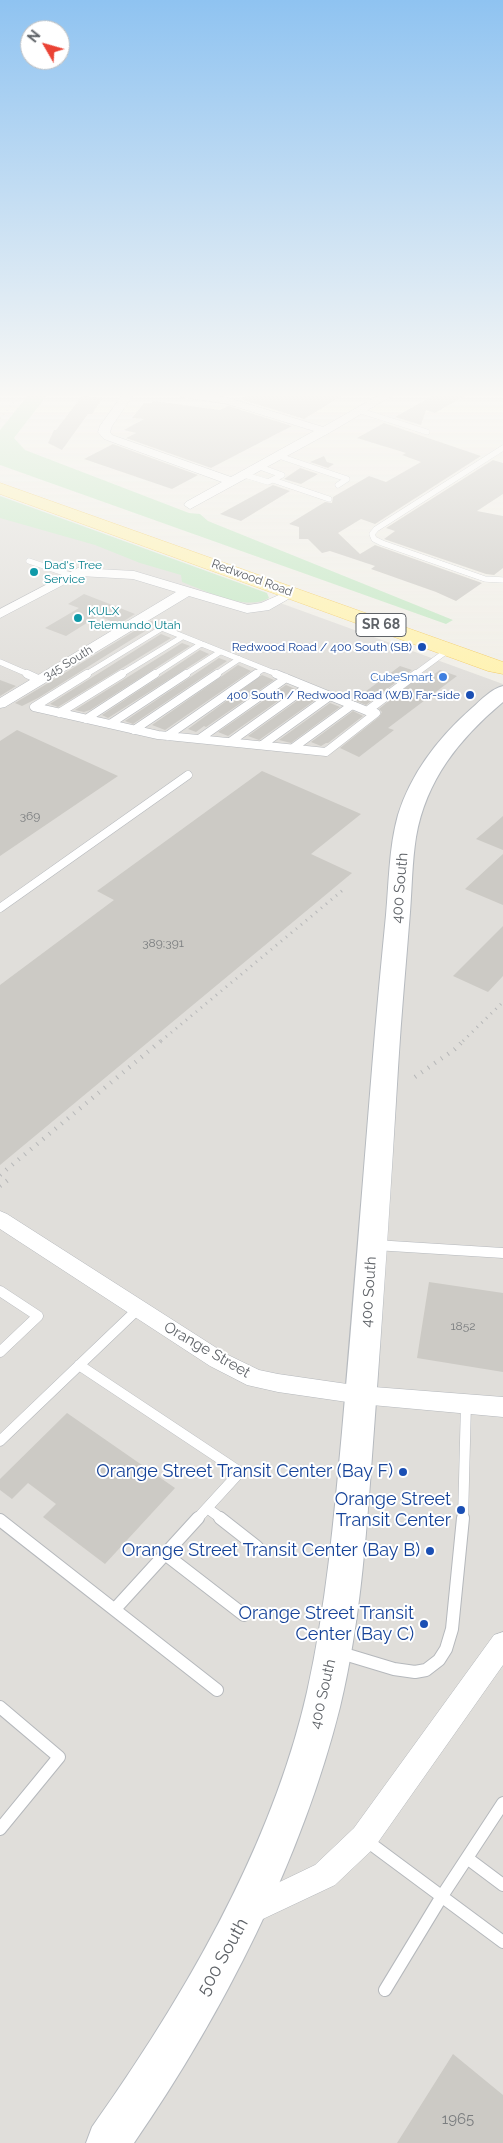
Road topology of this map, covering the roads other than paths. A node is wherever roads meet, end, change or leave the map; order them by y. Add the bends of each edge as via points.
1 (17, 494) edge
2 (53, 494) edge
3 (211, 494) edge
4 (314, 494) edge
5 (431, 494) edge
6 (329, 499) dead end
7 (190, 505) dead end
8 (29, 561) dead end
9 (70, 575) junction
10 (503, 580) edge
11 (187, 591) junction
12 (292, 593) junction
13 (2, 611) edge
14 (182, 636) junction
15 (201, 644) junction
16 (448, 650) junction
17 (220, 652) junction
18 (503, 654) edge
19 (239, 659) junction
20 (0, 662) edge
21 (503, 668) edge
22 (263, 669) junction
23 (286, 678) junction
24 (40, 680) junction
25 (308, 687) junction
26 (503, 692) edge
27 (330, 696) junction
28 (0, 704) edge
29 (352, 705) junction
30 (367, 711) junction
31 (60, 713) junction
32 (86, 719) junction
33 (110, 724) junction
34 (134, 730) junction
35 (168, 736) junction
36 (200, 739) junction
37 (230, 742) junction
38 (262, 745) junction
39 (293, 748) junction
40 (188, 775) dead end
41 (0, 908) edge
42 (0, 1219) edge
43 (372, 1245) junction
44 (503, 1254) edge
45 (0, 1291) edge
46 (138, 1309) junction
47 (0, 1352) edge
48 (79, 1365) junction
49 (361, 1395) junction
50 (466, 1403) junction
51 (503, 1407) edge
52 (0, 1441) edge
53 (207, 1508) junction
54 (0, 1520) edge
55 (257, 1547) dead end
56 (165, 1554) junction
57 (115, 1608) junction
58 (244, 1615) dead end
59 (503, 1644) edge
60 (333, 1651) junction
61 (217, 1690) dead end
62 (0, 1707) edge
63 (503, 1803) edge
64 (0, 1829) edge
65 (364, 1838) junction
66 (467, 1858) junction
67 (503, 1885) edge
68 (442, 1896) junction
69 (247, 1912) junction
70 (503, 1942) edge
71 (385, 1990) dead end
72 (108, 2143) edge

1 - 12 main road, Redwood Road / SR 68
2 - 18 main road, Redwood Road / SR 68
3 - 7 street
4 - 6 lane
5 - 10 lane via 372,534 378,541 391,546 485,579
8 - 9 lane
9 - 11 street via 83,572 134,575
9 - 13 street
11 - 12 street via 247,609 264,607
11 - 24 street, 345 South
12 - 16 main road, Redwood Road / SR 68
14 - 15 lane
14 - 31 lane
14 - 31 lane via 162,628 34,707
15 - 17 lane
15 - 32 lane
16 - 21 main road, Redwood Road / SR 68
16 - 30 lane
17 - 19 lane
17 - 33 lane
19 - 22 lane
19 - 34 lane
20 - 24 lane
22 - 23 lane
22 - 35 lane
23 - 25 lane
23 - 36 lane
24 - 28 street, 345 South
25 - 27 lane
25 - 37 lane
26 - 43 street, 400 South via 466,723 444,748 420,788 410,815 404,844 386,1042
27 - 29 lane
27 - 38 lane
29 - 30 lane
29 - 39 lane
30 - 39 lane via 376,714 326,752
31 - 32 lane
32 - 33 lane
33 - 34 lane
34 - 35 lane
35 - 36 lane
36 - 37 lane
37 - 38 lane
38 - 39 lane
40 - 41 lane
42 - 46 street, Orange Street
43 - 44 lane
43 - 49 street, 400 South
45 - 47 lane via 38,1316
46 - 48 lane
46 - 49 street, Orange Street via 218,1360 255,1378
48 - 52 lane
48 - 53 lane via 240,1472
49 - 50 street, Orange Street
49 - 60 street, 400 South via 344,1575
50 - 51 street, Orange Street
50 - 60 lane via 466,1485 460,1560 446,1649 436,1663 420,1672 393,1669
53 - 55 lane
53 - 56 lane
54 - 57 lane
56 - 57 lane
56 - 58 lane
57 - 61 lane
59 - 65 street, 500 South
60 - 69 street, 400 South via 324,1696 295,1792
62 - 64 lane via 59,1756
63 - 66 lane
65 - 68 lane
65 - 69 street, 500 South via 325,1875
66 - 67 lane
66 - 68 lane
68 - 70 lane
68 - 71 lane
69 - 72 street, 500 South via 190,2016

